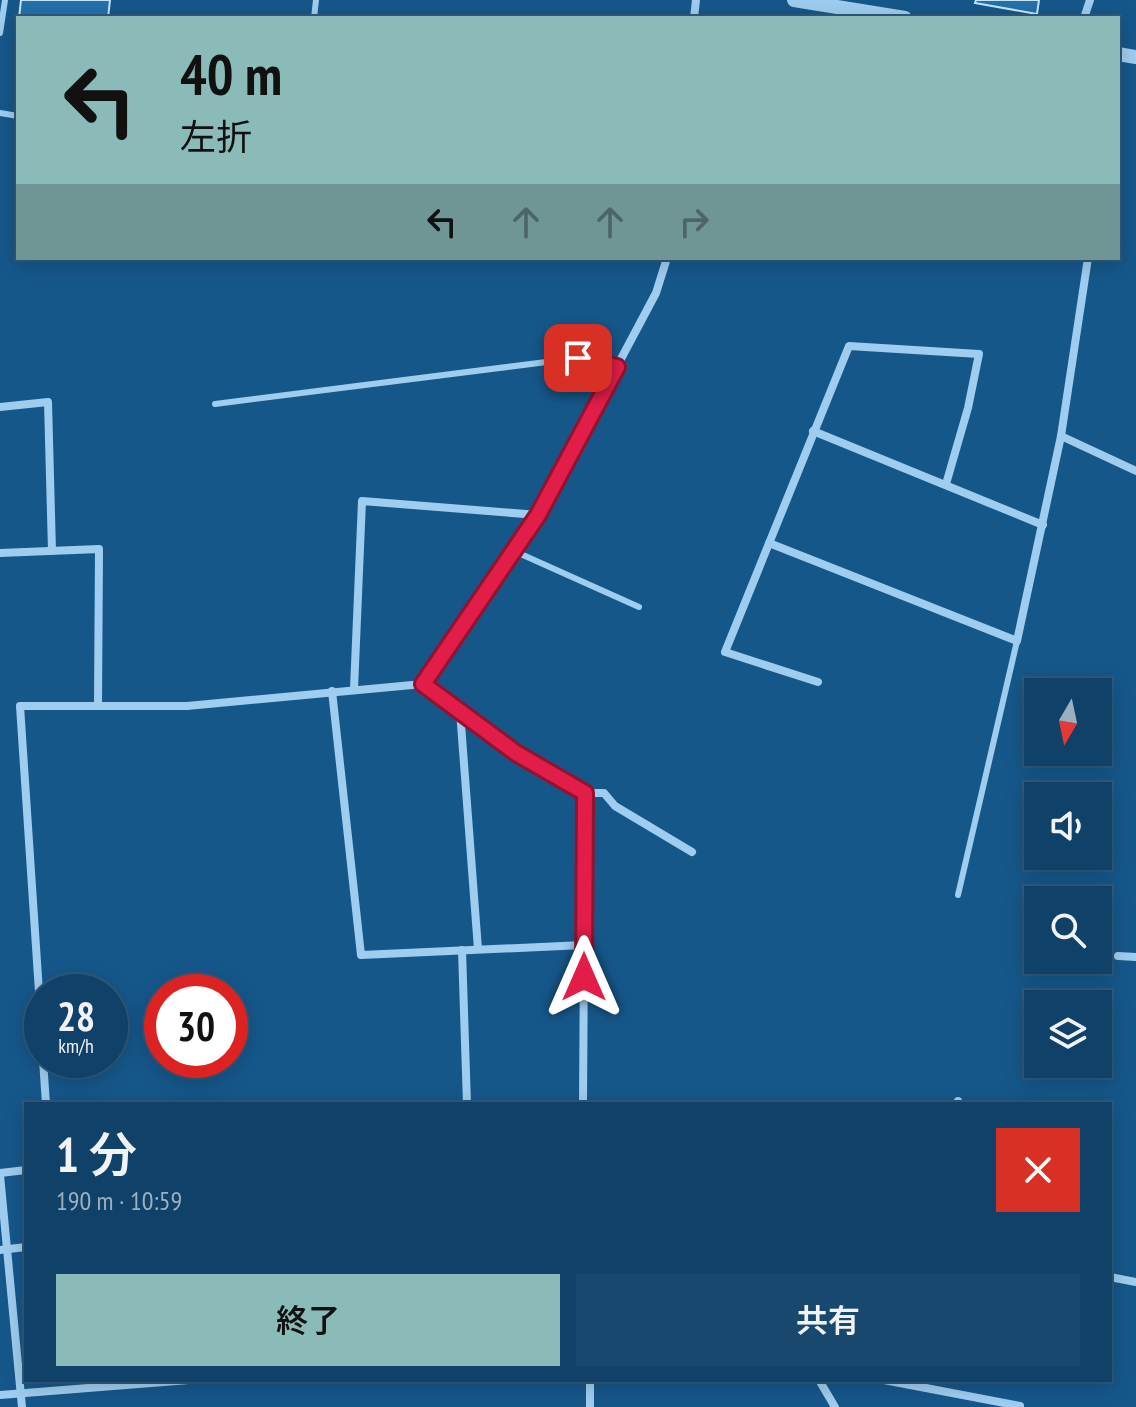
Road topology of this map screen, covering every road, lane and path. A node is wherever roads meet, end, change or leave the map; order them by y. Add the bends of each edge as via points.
1 (5, 0) edge
2 (794, 0) edge
3 (893, 16) edge
4 (0, 33) edge
5 (666, 260) edge
6 (1088, 260) edge
7 (617, 367) junction
8 (215, 404) dead end
9 (0, 407) edge
10 (813, 431) junction
11 (1061, 436) junction
12 (1136, 471) edge
13 (946, 484) junction
14 (538, 515) junction
15 (1043, 525) junction
16 (769, 543) junction
17 (52, 551) junction
18 (514, 551) junction
19 (0, 553) edge
20 (639, 607) dead end
21 (1017, 641) junction
22 (818, 682) dead end
23 (423, 684) junction
24 (354, 689) junction
25 (332, 691) junction
26 (98, 704) junction
27 (460, 711) junction
28 (585, 793) junction
29 (692, 852) dead end
30 (958, 895) dead end
31 (584, 945) junction
32 (478, 949) junction
33 (462, 950) junction
34 (1118, 956) dead end
35 (1136, 957) edge
36 (38, 974) edge
37 (44, 1078) edge
38 (46, 1102) edge
39 (467, 1102) edge
40 (583, 1102) edge
41 (24, 1170) edge
42 (0, 1174) edge
43 (24, 1247) edge
44 (4, 1249) edge
45 (1112, 1277) edge
46 (1136, 1282) edge
47 (163, 1382) edge
48 (590, 1382) edge
49 (820, 1382) edge
50 (894, 1382) edge
51 (21, 1393) junction
52 (0, 1395) edge
53 (1020, 1406) edge
54 (22, 1407) edge
55 (590, 1407) edge
56 (835, 1407) edge

1 - 4 lane
2 - 3 street
5 - 7 street via 656,293
6 - 11 street
7 - 8 lane via 578,358
7 - 14 street
9 - 17 street via 48,402
10 - 13 street
10 - 13 street via 849,346 979,354
10 - 16 street
11 - 12 street
11 - 15 street
13 - 15 street
14 - 18 street
14 - 24 street via 362,501
15 - 21 street
16 - 21 street
16 - 22 street via 725,652
17 - 19 street
17 - 26 street via 99,549
18 - 20 lane
18 - 23 street
21 - 30 lane
23 - 24 street
23 - 27 street
24 - 25 street
25 - 26 street via 187,706
25 - 33 street via 361,955
26 - 36 street via 20,706
27 - 28 street via 516,753
27 - 32 street
28 - 29 street via 604,793 615,806
28 - 31 street
31 - 32 street
31 - 40 street
32 - 33 street
33 - 39 street
34 - 35 street
37 - 38 street
41 - 42 street
42 - 44 street
43 - 44 street
44 - 51 street
45 - 46 street
47 - 51 street
48 - 55 street
49 - 56 street
50 - 53 street
51 - 52 street
51 - 54 street

